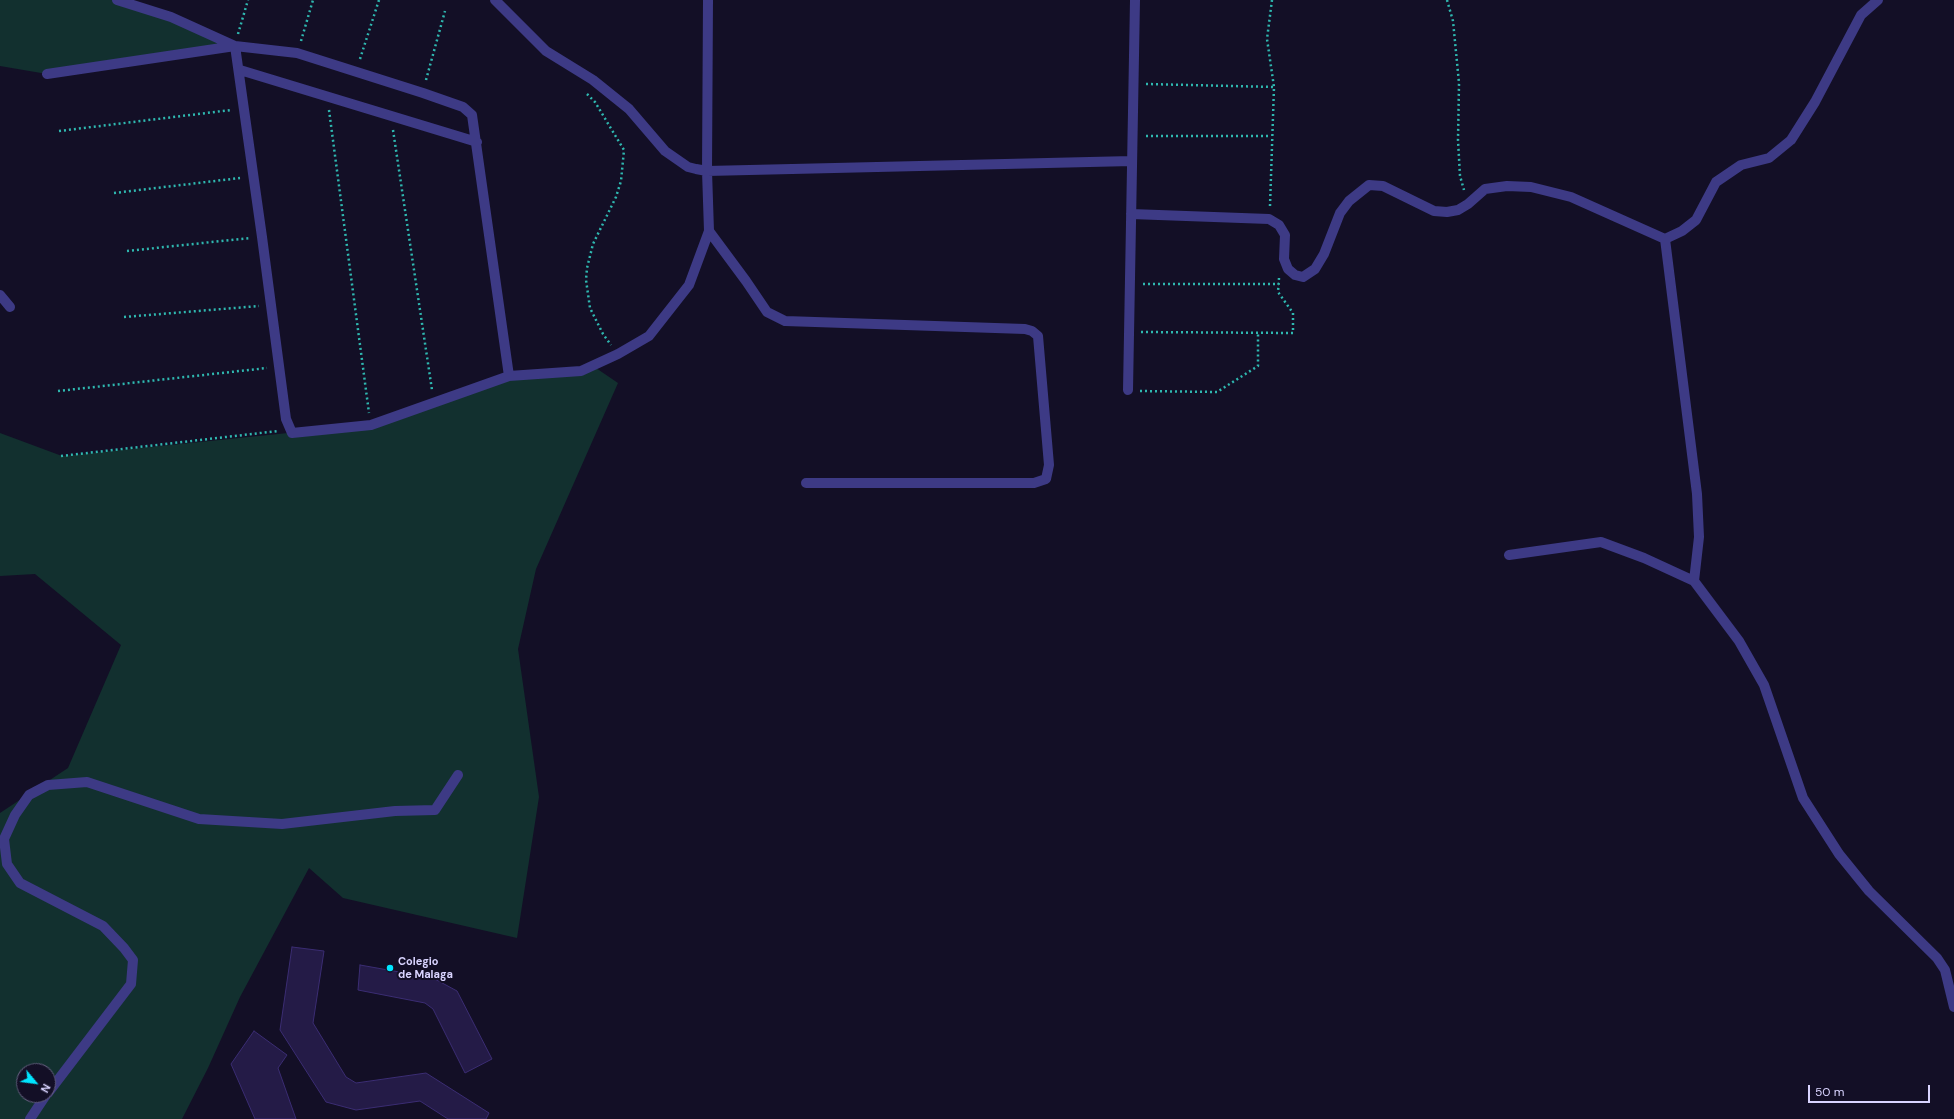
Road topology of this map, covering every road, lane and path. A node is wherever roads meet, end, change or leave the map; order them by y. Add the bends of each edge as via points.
1 (117, 0) edge
2 (248, 0) edge
3 (313, 0) edge
4 (379, 0) edge
5 (495, 0) edge
6 (708, 0) edge
7 (1135, 0) edge
8 (1272, 0) edge
9 (1447, 0) edge
10 (1878, 0) edge
11 (445, 11) dead end
12 (235, 46) junction
13 (297, 53) junction
14 (240, 70) junction
15 (356, 71) junction
16 (47, 74) dead end
17 (1134, 84) junction
18 (1274, 87) junction
19 (584, 91) dead end
20 (423, 92) junction
21 (327, 96) junction
22 (244, 108) junction
23 (391, 116) junction
24 (59, 131) dead end
25 (1132, 136) junction
26 (1271, 136) junction
27 (477, 142) junction
28 (1132, 161) junction
29 (707, 170) junction
30 (253, 177) junction
31 (114, 193) dead end
32 (1468, 204) junction
33 (1131, 214) junction
34 (1269, 219) junction
35 (709, 231) junction
36 (262, 237) junction
37 (1666, 239) junction
38 (127, 251) dead end
39 (1278, 274) dead end
40 (1130, 284) junction
41 (1279, 284) junction
42 (0, 295) edge
43 (271, 304) junction
44 (10, 307) dead end
45 (124, 317) dead end
46 (1129, 332) junction
47 (1258, 333) junction
48 (618, 354) junction
49 (279, 367) junction
50 (509, 376) junction
51 (1128, 390) joint
52 (58, 391) dead end
53 (434, 403) junction
54 (371, 425) junction
55 (291, 431) junction
56 (62, 456) dead end
57 (806, 483) dead end
58 (1509, 555) dead end
59 (1694, 581) junction
60 (458, 775) dead end
61 (1954, 1007) edge
62 (56, 1082) edge
63 (41, 1103) edge
64 (30, 1119) edge

1 - 12 street via 171,17
2 - 12 path
3 - 13 path
4 - 15 path
5 - 29 street via 546,51 593,80 630,109 665,151 688,167
6 - 29 street
7 - 17 street
8 - 18 path via 1267,39
9 - 32 path via 1459,83 1460,176
10 - 37 street via 1861,15 1815,102 1791,140 1769,158 1741,165 1716,182 1696,220
11 - 20 path
12 - 13 street
12 - 14 street
12 - 16 street
13 - 15 street
14 - 21 street
14 - 22 street
15 - 20 street
17 - 18 path
17 - 25 street
18 - 26 path
19 - 48 path via 595,102 624,150 621,181 593,244 586,280 590,308 603,334
20 - 27 street via 463,107 472,115
21 - 23 street
21 - 54 path
22 - 24 path
22 - 30 street
23 - 27 street
23 - 53 path
25 - 26 path
25 - 28 street
26 - 34 path
27 - 50 street
28 - 29 street
28 - 33 street
29 - 35 street
30 - 31 path
30 - 36 street
32 - 34 street via 1458,210 1434,211 1382,186 1369,185 1340,213 1324,254 1315,269 1303,277 1288,269 1284,259 1285,235 1279,225
32 - 37 street via 1485,189 1507,186 1531,187 1571,197
33 - 34 street
33 - 40 street
35 - 48 street via 689,285 649,336
35 - 57 street via 767,312 784,321 1025,329 1038,336 1049,465 1046,479 1034,483
36 - 38 path
36 - 43 street
37 - 59 street via 1697,494 1699,537
39 - 41 path
40 - 41 path
40 - 46 street
41 - 47 path via 1278,292 1293,313 1293,333
42 - 44 street
43 - 45 path
43 - 49 street
46 - 47 path
46 - 51 street
47 - 51 path via 1258,366 1217,392
48 - 50 street via 581,371
49 - 52 path
49 - 55 street via 286,419
50 - 53 street
53 - 54 street
54 - 55 street
55 - 56 path
58 - 59 street via 1601,542
59 - 61 street via 1739,641 1764,685 1804,798 1839,854 1869,891 1937,958 1945,970
60 - 62 street via 435,810 395,811 282,824 200,819 87,782 48,785 29,795 4,839 7,864 20,883 103,926 133,960 131,984
63 - 64 street

